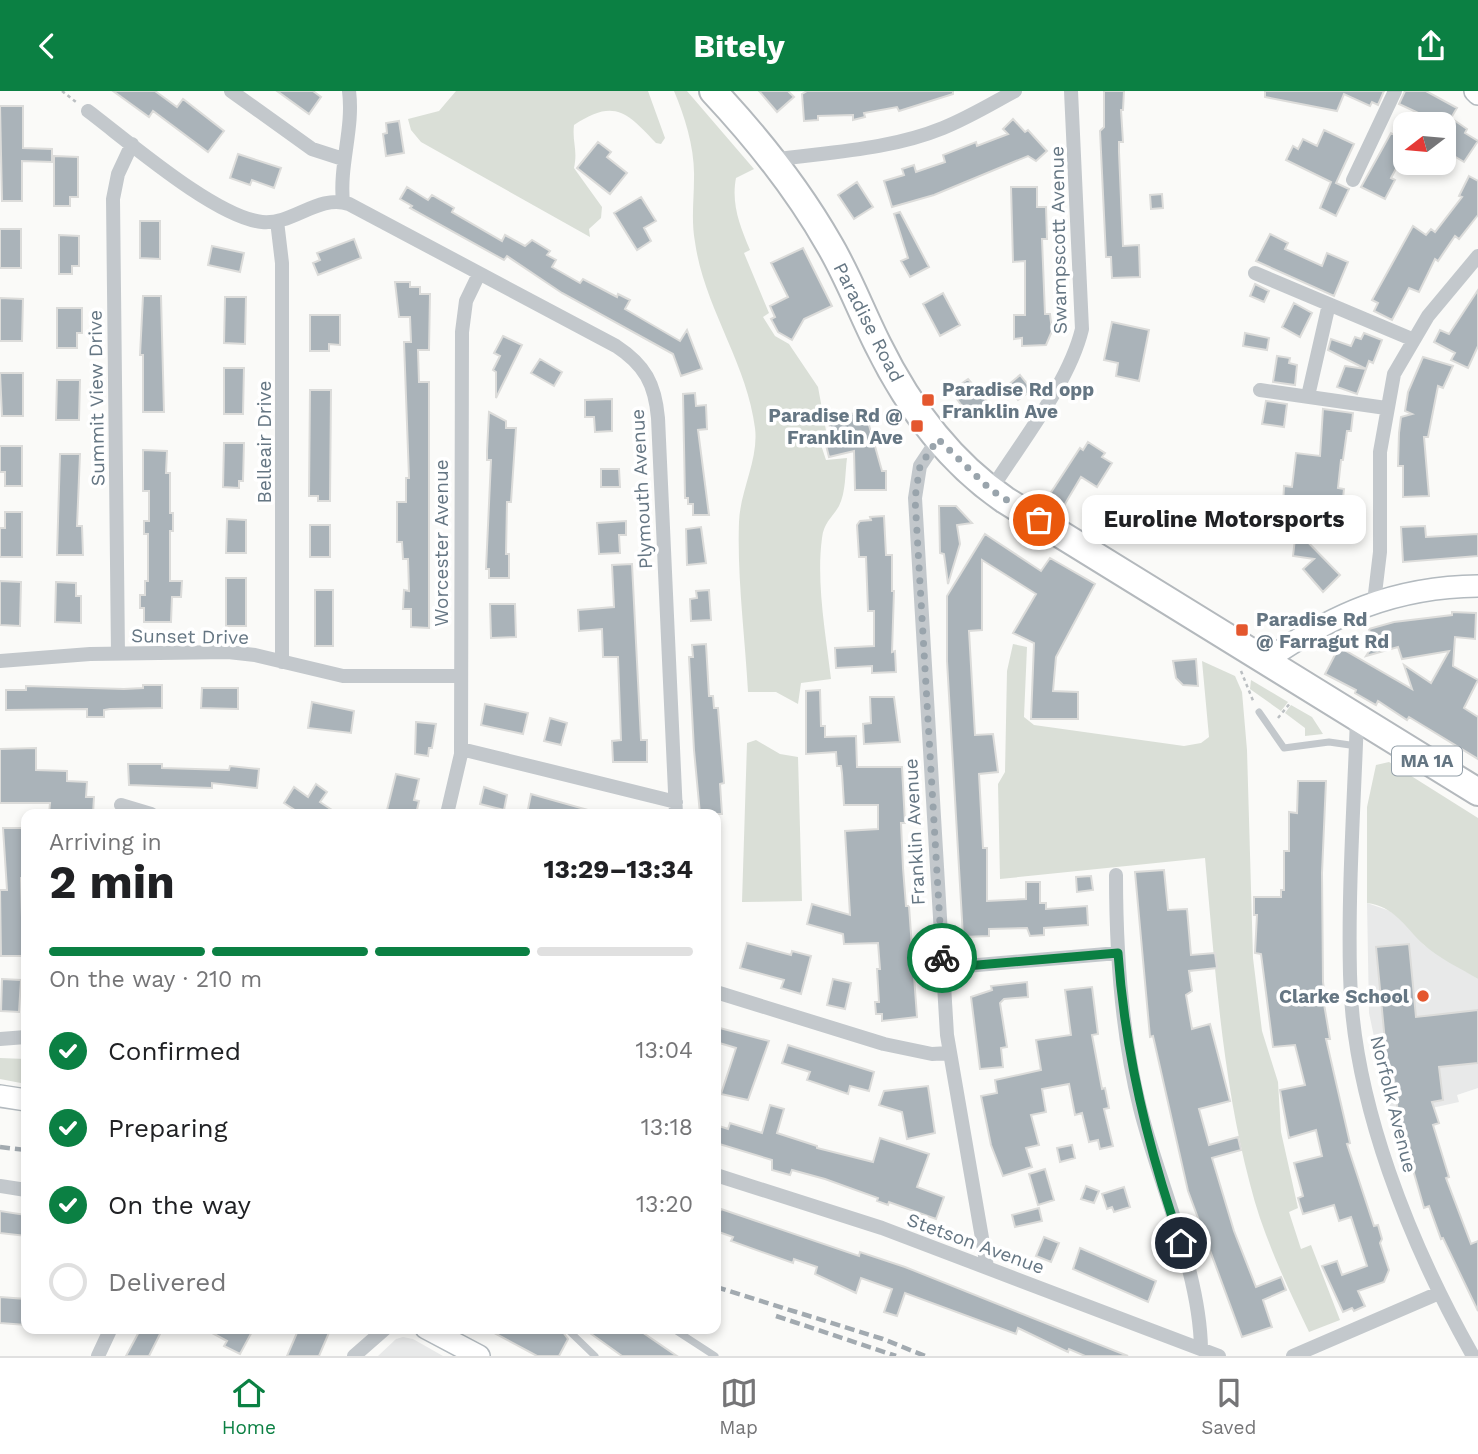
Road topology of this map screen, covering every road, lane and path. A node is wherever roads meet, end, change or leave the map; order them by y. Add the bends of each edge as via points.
1 (62, 91) edge
2 (232, 91) edge
3 (349, 91) edge
4 (713, 91) edge
5 (1015, 91) edge
6 (1071, 91) edge
7 (1395, 91) edge
8 (88, 111) joint
9 (132, 144) junction
10 (343, 159) junction
11 (772, 160) junction
12 (1353, 180) dead end
13 (343, 202) junction
14 (277, 221) junction
15 (1478, 256) edge
16 (1255, 273) dead end
17 (479, 274) junction
18 (1329, 304) junction
19 (1413, 340) junction
20 (1260, 390) dead end
21 (1308, 396) junction
22 (1385, 408) junction
23 (938, 439) junction
24 (991, 490) junction
25 (1478, 586) edge
26 (1374, 602) junction
27 (118, 654) junction
28 (0, 661) edge
29 (282, 662) junction
30 (1253, 666) junction
31 (460, 676) junction
32 (1291, 702) dead end
33 (1259, 712) joint
34 (1357, 719) junction
35 (1275, 722) dead end
36 (1357, 746) junction
37 (461, 749) junction
38 (1478, 792) edge
39 (121, 804) dead end
40 (676, 808) edge
41 (136, 809) edge
42 (448, 809) edge
43 (1116, 875) dead end
44 (1118, 953) junction
45 (943, 968) junction
46 (721, 994) edge
47 (21, 1037) edge
48 (0, 1039) edge
49 (949, 1053) junction
50 (0, 1096) edge
51 (21, 1099) edge
52 (721, 1177) edge
53 (0, 1185) edge
54 (21, 1188) edge
55 (987, 1267) junction
56 (1439, 1293) junction
57 (108, 1334) edge
58 (379, 1334) edge
59 (437, 1334) edge
60 (572, 1334) edge
61 (681, 1334) edge
62 (1201, 1349) junction
63 (98, 1356) edge
64 (354, 1356) edge
65 (479, 1356) edge
66 (595, 1356) edge
67 (715, 1356) edge
68 (1219, 1356) edge
69 (1293, 1356) edge
70 (1473, 1356) edge

1 - 8 path
2 - 10 street via 312,149
3 - 10 street
4 - 11 highway, Paradise Road / MA 1A
5 - 11 street via 925,135
6 - 24 street, Swampscott Avenue via 1083,329 1061,378
7 - 12 street
8 - 9 street
9 - 14 street via 234,215
9 - 27 street, Summit View Drive via 113,199
10 - 13 street
11 - 23 highway, Paradise Road / MA 1A via 830,246 894,375
13 - 14 street via 326,203
13 - 17 street, Plymouth Avenue
14 - 29 street, Belleair Drive via 282,263
15 - 19 street via 1445,292
16 - 18 street
17 - 31 street, Worcester Avenue via 466,301 462,332
17 - 40 street, Plymouth Avenue via 616,346 641,365 653,386
18 - 19 street
18 - 21 street
19 - 22 street via 1394,374
20 - 21 street
21 - 22 street
22 - 26 street
23 - 24 highway, Paradise Road / MA 1A
23 - 45 street, Franklin Avenue via 920,466 915,498
24 - 30 highway, Paradise Road / MA 1A
25 - 26 street via 1434,587
26 - 30 street via 1317,627
27 - 28 street, Sunset Drive
27 - 29 street, Sunset Drive via 228,652
29 - 31 street, Sunset Drive via 343,676
30 - 33 path
30 - 34 highway, Paradise Road / MA 1A
31 - 37 street, Worcester Avenue
32 - 35 path
33 - 36 lane via 1284,748 1329,742
34 - 36 street, Norfolk Avenue
34 - 38 highway, Paradise Road / MA 1A
36 - 56 street, Norfolk Avenue via 1350,974 1360,1056 1389,1172
37 - 40 street
37 - 42 street, Worcester Avenue
39 - 41 street
43 - 44 street
44 - 45 street
44 - 62 street via 1134,1078 1196,1298
45 - 49 street, Franklin Avenue
46 - 49 street via 884,1044 932,1055
47 - 48 street
49 - 55 street, Franklin Avenue
50 - 51 street
52 - 55 street, Stetson Avenue
53 - 54 street
55 - 62 street, Stetson Avenue
56 - 69 street
56 - 70 street, Norfolk Avenue
57 - 63 street
58 - 64 street
59 - 65 street
60 - 66 lane
61 - 67 lane
62 - 68 street, Stetson Avenue

